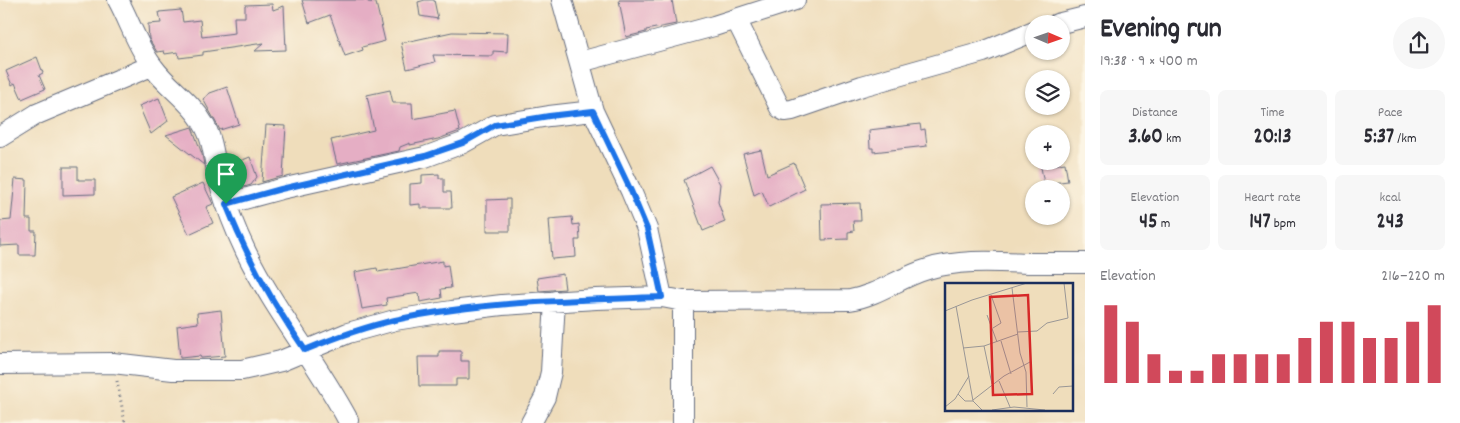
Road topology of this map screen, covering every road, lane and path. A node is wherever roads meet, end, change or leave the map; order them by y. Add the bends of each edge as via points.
1 (118, 0) edge
2 (562, 0) edge
3 (795, 0) edge
4 (1085, 17) edge
5 (736, 19) junction
6 (1070, 21) edge
7 (1025, 35) edge
8 (580, 62) junction
9 (151, 66) junction
10 (593, 111) junction
11 (0, 137) edge
12 (226, 204) junction
13 (1085, 263) edge
14 (662, 297) junction
15 (555, 301) junction
16 (683, 302) junction
17 (305, 350) junction
18 (113, 363) junction
19 (0, 364) edge
20 (348, 420) dead end
21 (125, 423) edge
22 (531, 423) edge
23 (683, 423) edge

1 - 9 street
2 - 8 street
3 - 5 street
4 - 6 street
5 - 7 street via 780,108 785,111 983,52
5 - 8 street
8 - 10 street
9 - 11 street via 36,114
9 - 12 street via 194,109 204,124
10 - 12 street via 495,125 438,153
10 - 14 street via 647,229
12 - 17 street via 247,254
13 - 16 street via 958,263 928,268 875,294 850,300
14 - 15 street
14 - 16 street
15 - 17 street via 396,320 348,333
15 - 22 street via 551,372 545,397
16 - 23 street
17 - 18 street via 281,361 242,370 173,370
17 - 20 street
18 - 19 street
18 - 21 path

